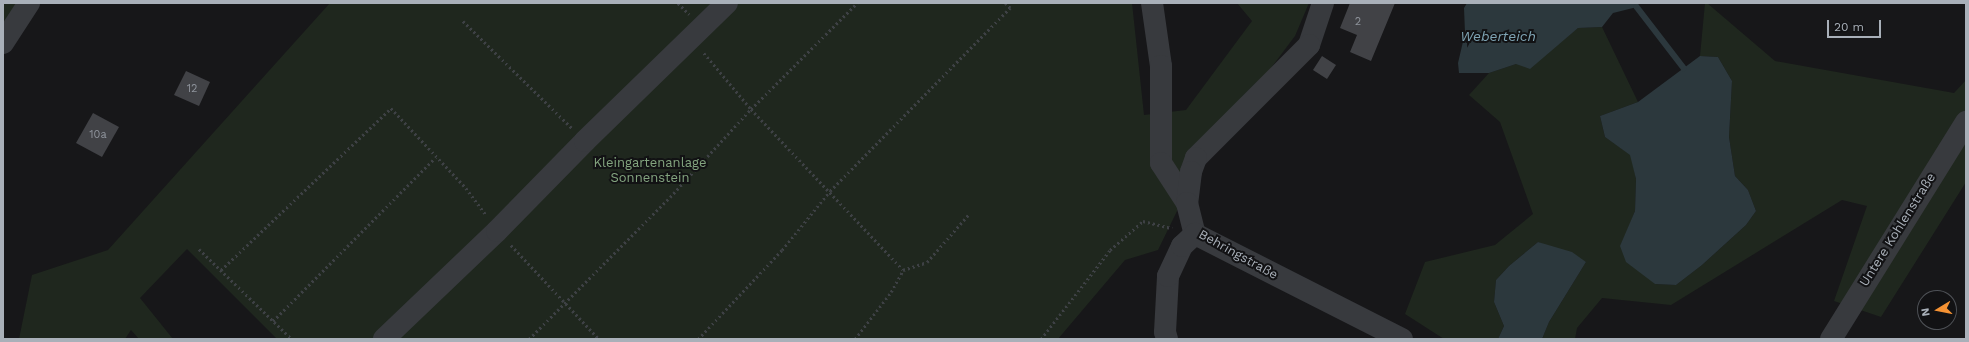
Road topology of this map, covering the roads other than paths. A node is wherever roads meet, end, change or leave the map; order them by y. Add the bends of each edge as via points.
1 (29, 3) edge
2 (727, 3) edge
3 (1152, 3) edge
4 (1323, 3) edge
5 (3, 43) edge
6 (1966, 122) edge
7 (1187, 203) junction
8 (1195, 234) junction
9 (384, 339) edge
10 (1167, 339) edge
11 (1402, 339) edge
12 (1831, 339) edge

1 - 5 street
2 - 9 street
3 - 7 street via 1161,66 1161,163
4 - 7 street, Behringstraße via 1309,45 1196,158 1191,172
6 - 12 street, Untere Kohlenstraße
7 - 8 street, Behringstraße
8 - 10 street via 1182,246 1168,276 1165,332
8 - 11 street, Behringstraße

